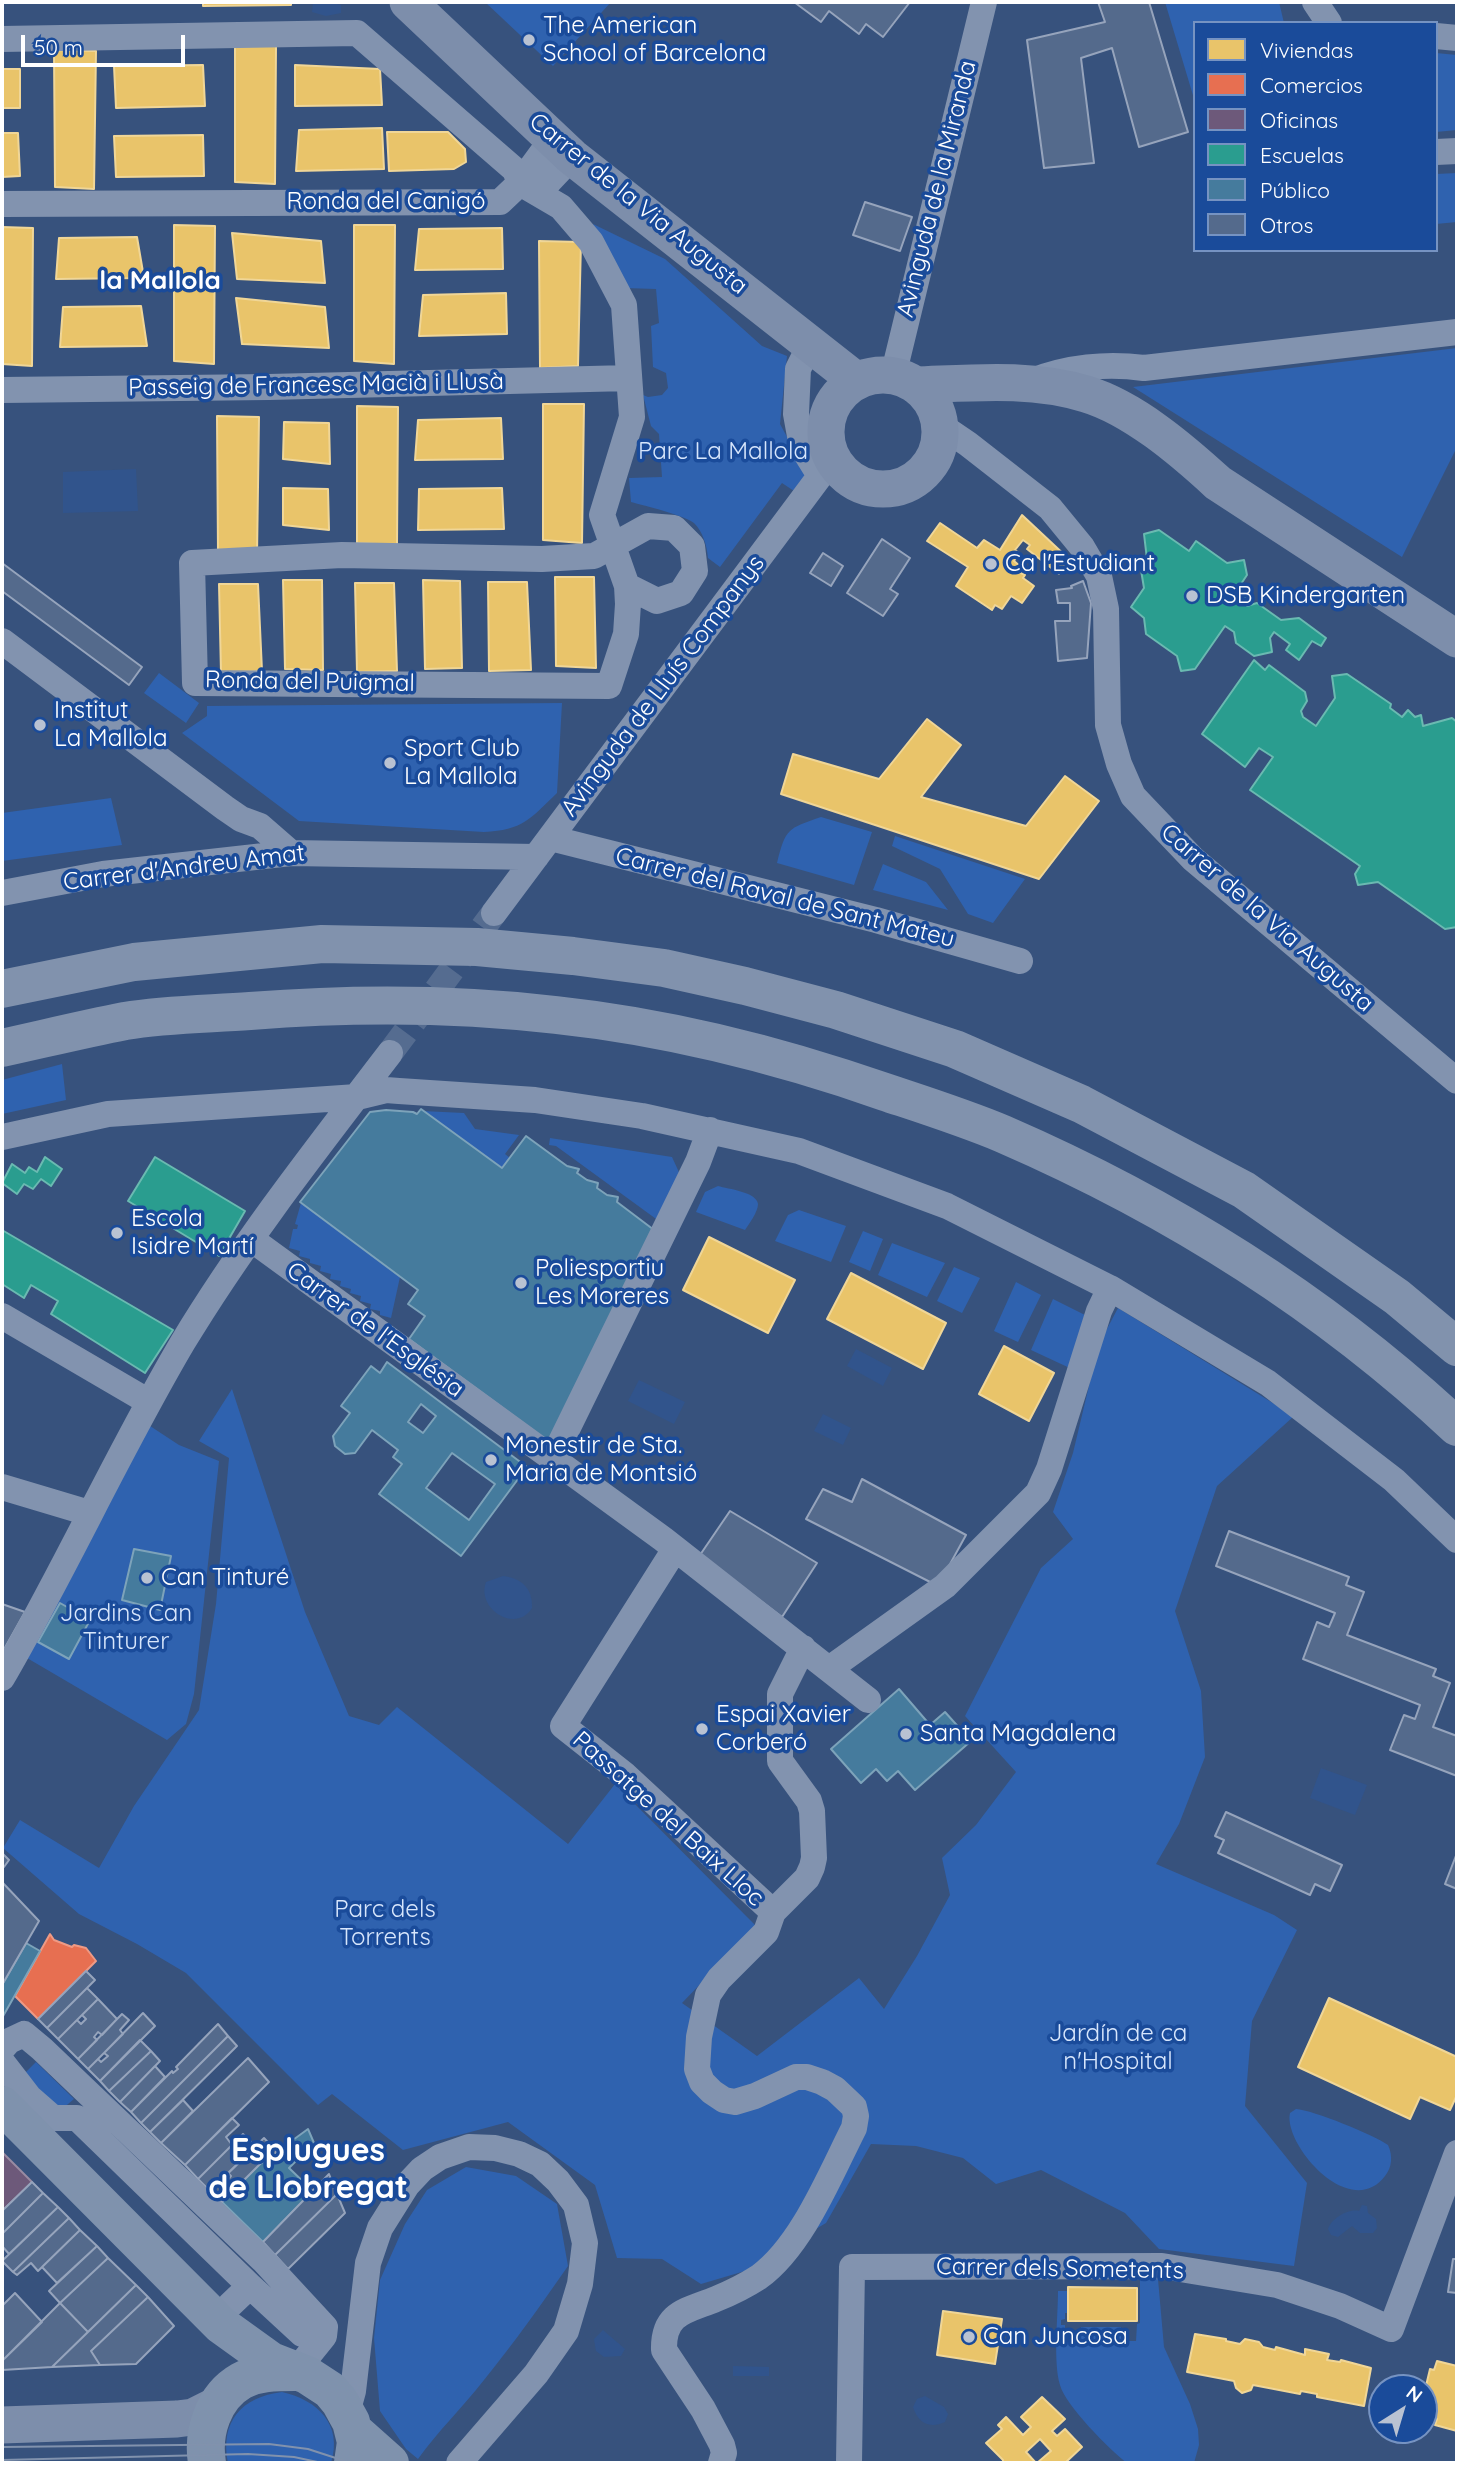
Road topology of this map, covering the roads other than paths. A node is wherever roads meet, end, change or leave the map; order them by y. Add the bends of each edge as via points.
1 (408, 2) edge
2 (984, 2) edge
3 (1315, 2) edge
4 (1328, 21) edge
5 (1438, 36) edge
6 (1457, 38) edge
7 (2, 39) edge
8 (563, 148) junction
9 (1457, 151) edge
10 (1438, 152) edge
11 (529, 188) junction
12 (2, 204) edge
13 (1457, 332) edge
14 (811, 343) junction
15 (1144, 368) junction
16 (629, 378) junction
17 (857, 381) junction
18 (904, 381) junction
19 (1028, 383) junction
20 (2, 390) edge
21 (1119, 408) junction
22 (939, 421) junction
23 (827, 470) junction
24 (1218, 483) junction
25 (614, 545) junction
26 (627, 586) junction
27 (1457, 639) edge
28 (2, 641) edge
29 (233, 813) junction
30 (543, 848) junction
31 (291, 853) junction
32 (260, 856) junction
33 (224, 859) junction
34 (2, 893) edge
35 (494, 913) tunnel mouth
36 (1020, 961) dead end
37 (2, 989) edge
38 (2, 1048) edge
39 (390, 1053) tunnel mouth
40 (1457, 1082) edge
41 (357, 1097) junction
42 (710, 1130) junction
43 (2, 1137) edge
44 (251, 1239) junction
45 (1110, 1288) junction
46 (2, 1316) edge
47 (1457, 1348) edge
48 (149, 1402) junction
49 (1457, 1427) edge
50 (552, 1460) junction
51 (2, 1487) edge
52 (89, 1513) junction
53 (1457, 1540) edge
54 (675, 1549) junction
55 (803, 1648) junction
56 (829, 1669) junction
57 (2, 1678) edge
58 (869, 1700) dead end
59 (773, 1912) junction
60 (2, 2049) edge
61 (6, 2082) edge
62 (1457, 2153) edge
63 (250, 2286) junction
64 (226, 2315) junction
65 (321, 2333) dead end
66 (295, 2372) junction
67 (220, 2401) junction
68 (2, 2425) edge
69 (365, 2446) edge
70 (207, 2463) edge
71 (459, 2463) edge
72 (721, 2463) edge
73 (849, 2463) edge

1 - 8 street, Carrer de la Via Augusta
2 - 18 street, Avinguda de la Miranda
3 - 4 street
5 - 6 street
7 - 11 street, Ronda del Canigó via 357,33
8 - 11 street
8 - 14 street, Carrer de la Via Augusta
9 - 10 street
11 - 12 street, Ronda del Canigó via 500,202
11 - 16 street via 561,207 591,242 624,305
13 - 15 street
14 - 17 street, Carrer de la Via Augusta
14 - 23 street via 798,369 796,414 802,447
15 - 19 street via 1122,365 1056,372
15 - 21 street via 1114,385 1110,397
16 - 20 street, Passeig de Francesc Macià i Llusà
16 - 25 street via 632,417 602,515
17 - 18 street via 874,376
17 - 23 street via 836,400 828,417
18 - 19 street
18 - 22 street via 929,399
19 - 21 street via 1086,394
21 - 24 street via 1184,452
22 - 23 street via 940,443 933,461 915,480 898,488 862,486
22 - 24 street via 983,403 1059,408 1102,422
22 - 40 street, Carrer de la Via Augusta via 1050,508 1099,576 1106,609 1108,725 1133,796 1193,859
23 - 30 street, Avinguda de Lluís Companys
24 - 27 street
25 - 26 street, Ronda del Puigmal
25 - 26 street via 648,526 674,528 692,546 695,571 681,593 657,601
25 - 26 street, Ronda del Puigmal via 594,556 542,559 342,555 192,563 195,682 610,686 626,634
28 - 29 street
29 - 31 street via 260,826
29 - 32 street
29 - 33 street
30 - 31 street, Carrer d'Andreu Amat
30 - 35 street, Avinguda de Lluís Companys
30 - 36 street, Carrer del Raval de Sant Mateu via 876,920
31 - 32 street, Carrer d'Andreu Amat
32 - 33 street, Carrer d'Andreu Amat
33 - 34 street, Carrer d'Andreu Amat
37 - 47 highway via 134,962 322,944 477,947 573,956 664,968 745,986 955,1049 1082,1104 1244,1190 1397,1297
38 - 49 highway via 128,1021 324,1005 398,1004 558,1015 738,1047 830,1073 1000,1133 1138,1199 1292,1295
39 - 41 street
41 - 42 street via 386,1090 535,1100
41 - 43 street via 108,1114
41 - 44 street
42 - 45 street via 799,1152 947,1206
42 - 50 street
44 - 48 street
44 - 50 street, Carrer de l'Església
45 - 53 street via 1268,1383 1394,1480
45 - 56 street via 1038,1493 945,1586
46 - 48 street
48 - 52 street
50 - 54 street, Carrer de l'Església
51 - 52 street
52 - 57 street
54 - 55 street, Carrer de l'Església
54 - 59 street, Passatge del Baix Lloc via 563,1726 625,1775
55 - 56 street, Carrer de l'Església
55 - 59 street via 780,1694 780,1761 809,1801 814,1857 807,1878
56 - 58 street, Carrer de l'Església
59 - 72 street via 766,1932 708,1995 697,2070 712,2092 735,2102 796,2077 807,2077 835,2089 854,2107 856,2116 854,2128 794,2242 777,2262 741,2288 683,2311 668,2326 664,2350 722,2445
60 - 66 street via 24,2034 42,2049 263,2260 325,2327 324,2336
61 - 63 street via 53,2118 77,2118
61 - 64 main road
62 - 73 street, Carrer dels Sometents via 1391,2329 1277,2285 1162,2266 852,2267
63 - 64 street
63 - 65 street via 302,2334
64 - 66 main road via 271,2361
64 - 67 main road via 228,2368
66 - 67 main road via 249,2377
66 - 69 main road via 330,2390
67 - 68 street via 194,2417 168,2420
67 - 70 main road via 205,2441
69 - 71 street via 352,2391 368,2263 380,2228 422,2169 469,2147 495,2148 540,2164 576,2205 584,2243 580,2284 566,2332

